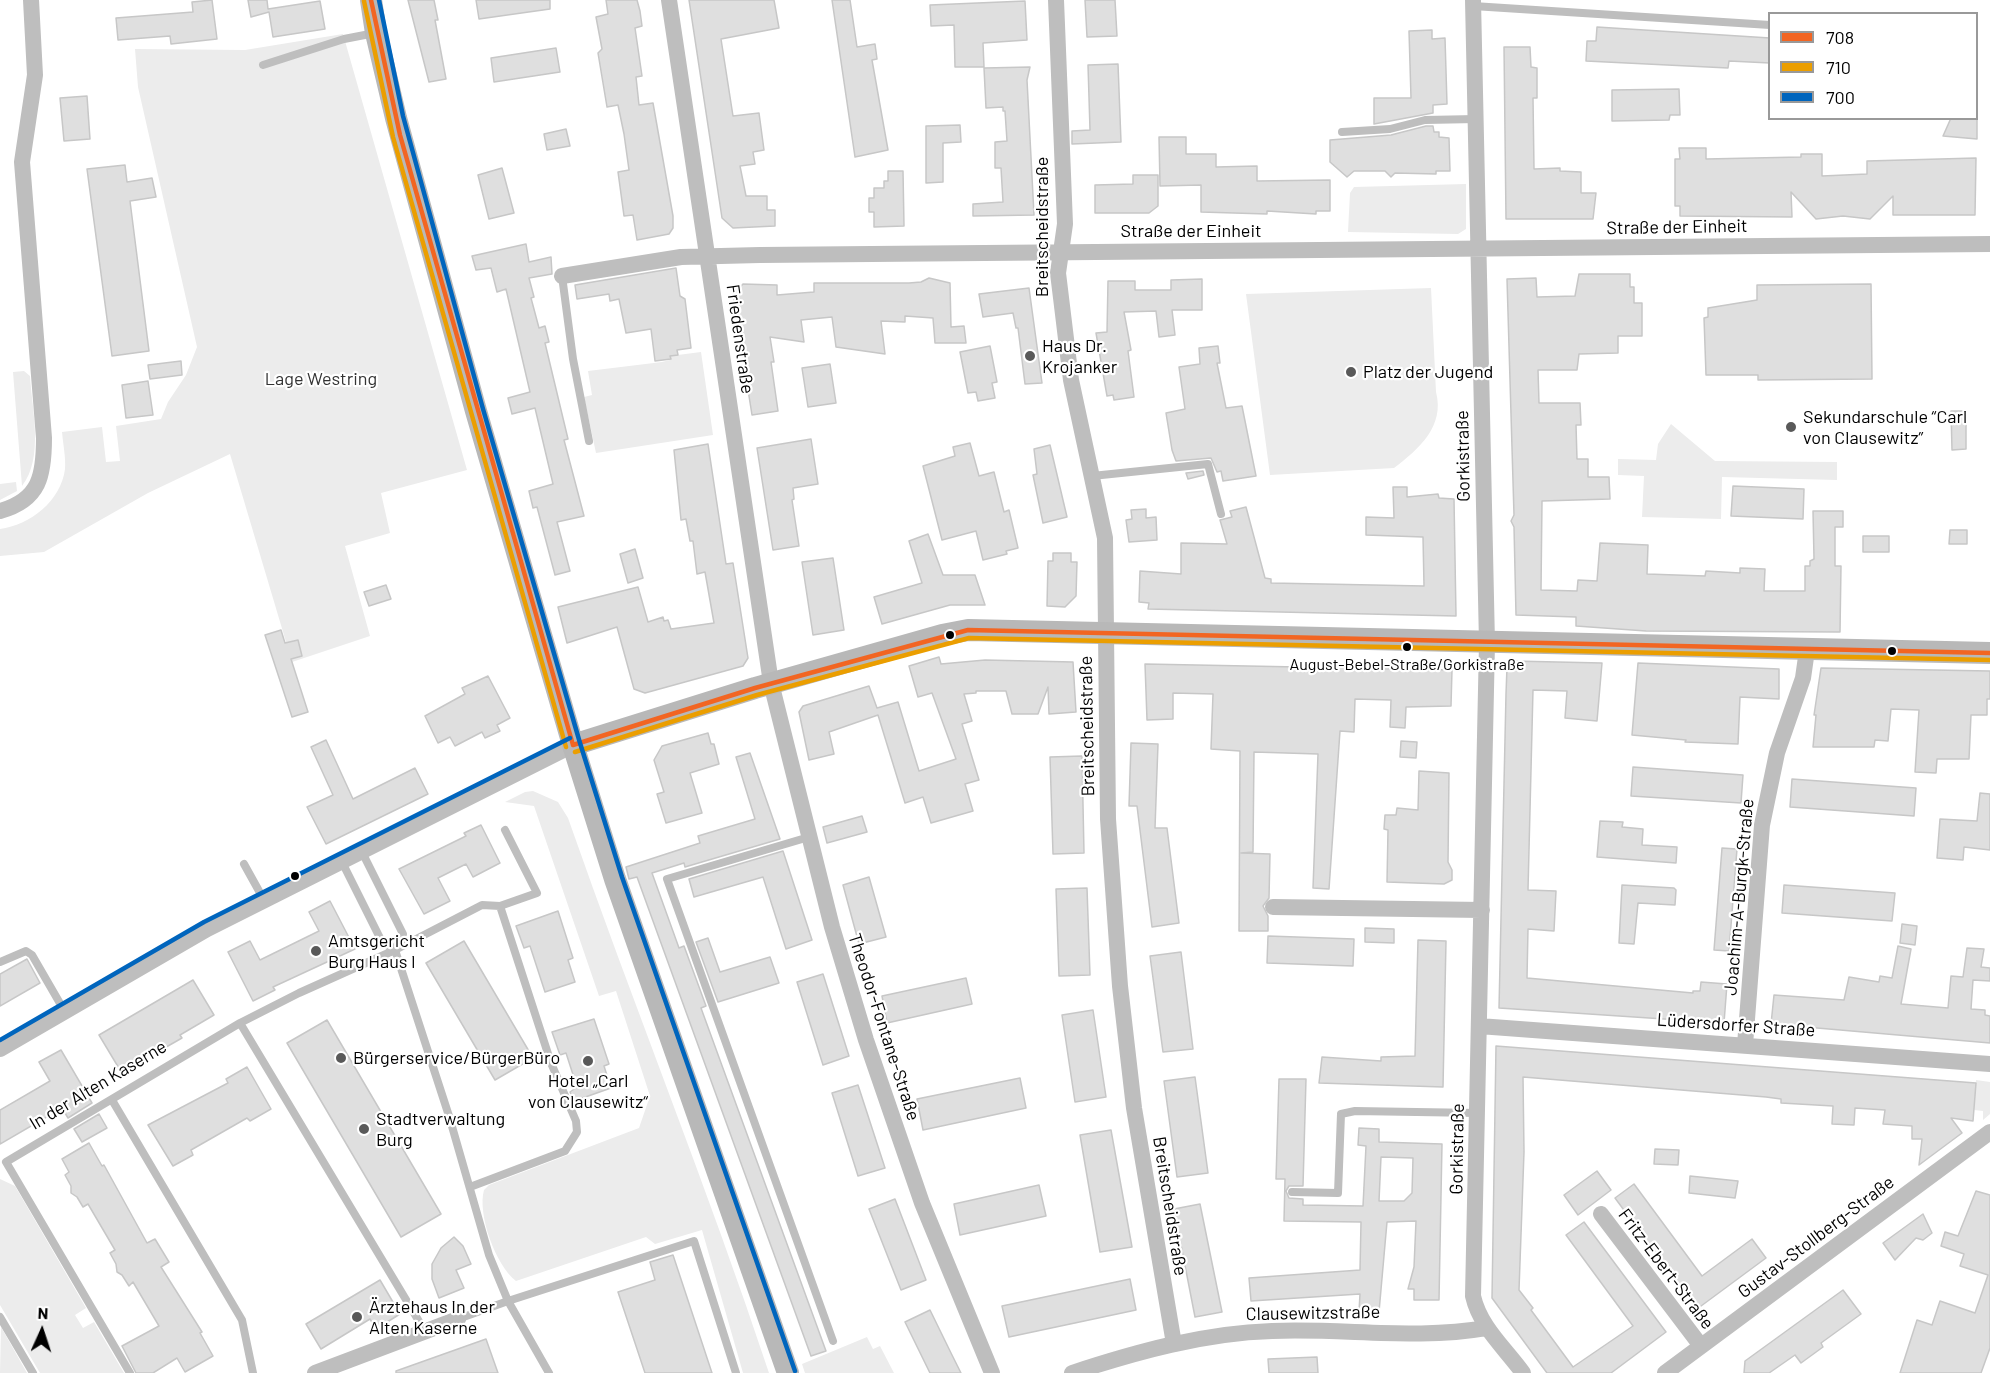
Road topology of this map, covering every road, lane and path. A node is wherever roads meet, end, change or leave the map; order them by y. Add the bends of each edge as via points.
1 (31, 0) edge
2 (371, 0) edge
3 (669, 0) edge
4 (1056, 0) edge
5 (1473, 3) edge
6 (1768, 25) edge
7 (375, 33) junction
8 (263, 65) dead end
9 (1476, 119) junction
10 (1342, 132) dead end
11 (1990, 244) edge
12 (1478, 249) junction
13 (1061, 252) junction
14 (708, 256) junction
15 (562, 276) joint
16 (589, 441) dead end
17 (1092, 476) junction
18 (0, 511) edge
19 (1221, 514) dead end
20 (1105, 633) junction
21 (1487, 643) junction
22 (1806, 650) junction
23 (1990, 653) edge
24 (771, 683) junction
25 (573, 745) junction
26 (505, 830) dead end
27 (809, 837) junction
28 (362, 852) junction
29 (342, 862) junction
30 (244, 864) dead end
31 (264, 900) junction
32 (500, 906) junction
33 (1273, 907) dead end
34 (1482, 910) junction
35 (395, 950) junction
36 (0, 962) edge
37 (65, 1012) junction
38 (240, 1023) junction
39 (1479, 1026) junction
40 (1745, 1045) junction
41 (0, 1049) edge
42 (1990, 1064) edge
43 (112, 1100) junction
44 (1478, 1113) junction
45 (1990, 1132) edge
46 (3, 1164) edge
47 (470, 1187) junction
48 (1292, 1192) dead end
49 (1601, 1214) dead end
50 (508, 1301) junction
51 (0, 1317) edge
52 (458, 1319) joint
53 (1486, 1328) junction
54 (426, 1333) junction
55 (833, 1341) dead end
56 (1173, 1344) junction
57 (1701, 1347) junction
58 (33, 1373) edge
59 (130, 1373) edge
60 (253, 1373) edge
61 (315, 1373) edge
62 (549, 1373) edge
63 (736, 1373) edge
64 (788, 1373) edge
65 (992, 1373) edge
66 (1072, 1373) edge
67 (1523, 1373) edge
68 (1665, 1373) edge

1 - 18 street via 35,75 22,162 43,465 38,485 31,494
2 - 7 street
3 - 14 street, Friedenstraße
4 - 13 street, Breitscheidstraße via 1065,224
5 - 6 lane
5 - 9 street, Gorkistraße
7 - 8 lane
7 - 25 street via 476,411
9 - 10 lane via 1425,120 1390,129
9 - 12 street, Gorkistraße
11 - 12 street, Straße der Einheit
12 - 13 street, Straße der Einheit
12 - 21 street, Gorkistraße
13 - 14 street, Straße der Einheit
13 - 17 street, Breitscheidstraße via 1058,273 1067,354
14 - 15 street, Straße der Einheit
14 - 24 street, Friedenstraße
15 - 16 lane, Straße der Einheit
17 - 19 lane via 1208,464
17 - 20 street, Breitscheidstraße via 1105,538
20 - 21 street
20 - 24 street via 956,632
20 - 56 street, Breitscheidstraße via 1108,819 1119,986 1134,1108
21 - 22 street
21 - 34 street, Gorkistraße
22 - 23 street
22 - 40 street, Joachim-A-Burgk-Straße via 1803,678 1777,753 1762,825
24 - 25 street
24 - 27 street, Theodor-Fontane-Straße
25 - 28 street
25 - 64 street via 615,879
26 - 32 lane, In der Alten Kaserne via 537,892
27 - 55 lane via 667,879
27 - 65 street, Theodor-Fontane-Straße via 845,975 885,1098 960,1301
28 - 29 street
28 - 35 lane via 403,933
29 - 31 street
29 - 35 lane via 382,942
30 - 31 lane
31 - 37 street
32 - 35 lane, In der Alten Kaserne via 482,905
32 - 47 lane via 577,1132 565,1151
33 - 34 street
34 - 39 street, Gorkistraße
35 - 38 lane, In der Alten Kaserne
35 - 47 lane
36 - 37 lane via 26,951 32,955
37 - 41 street
38 - 43 lane, In der Alten Kaserne
38 - 54 lane
39 - 40 street, Lüdersdorfer Straße
39 - 44 street, Gorkistraße
40 - 42 street, Lüdersdorfer Straße
43 - 46 lane, In der Alten Kaserne
43 - 60 lane via 242,1320
44 - 48 lane via 1341,1114 1338,1192
44 - 53 street, Gorkistraße via 1473,1296
45 - 57 street, Gustav-Stollberg-Straße
46 - 59 lane, In der Alten Kaserne
47 - 50 lane via 489,1255
49 - 57 street, Fritz-Ebert-Straße
50 - 52 lane
50 - 62 lane
50 - 63 lane via 694,1241
51 - 58 lane
52 - 54 street
53 - 56 street, Clausewitzstraße via 1459,1333 1269,1331
53 - 67 street, Gorkistraße
54 - 61 street
56 - 66 street, Clausewitzstraße
57 - 68 street, Gustav-Stollberg-Straße

